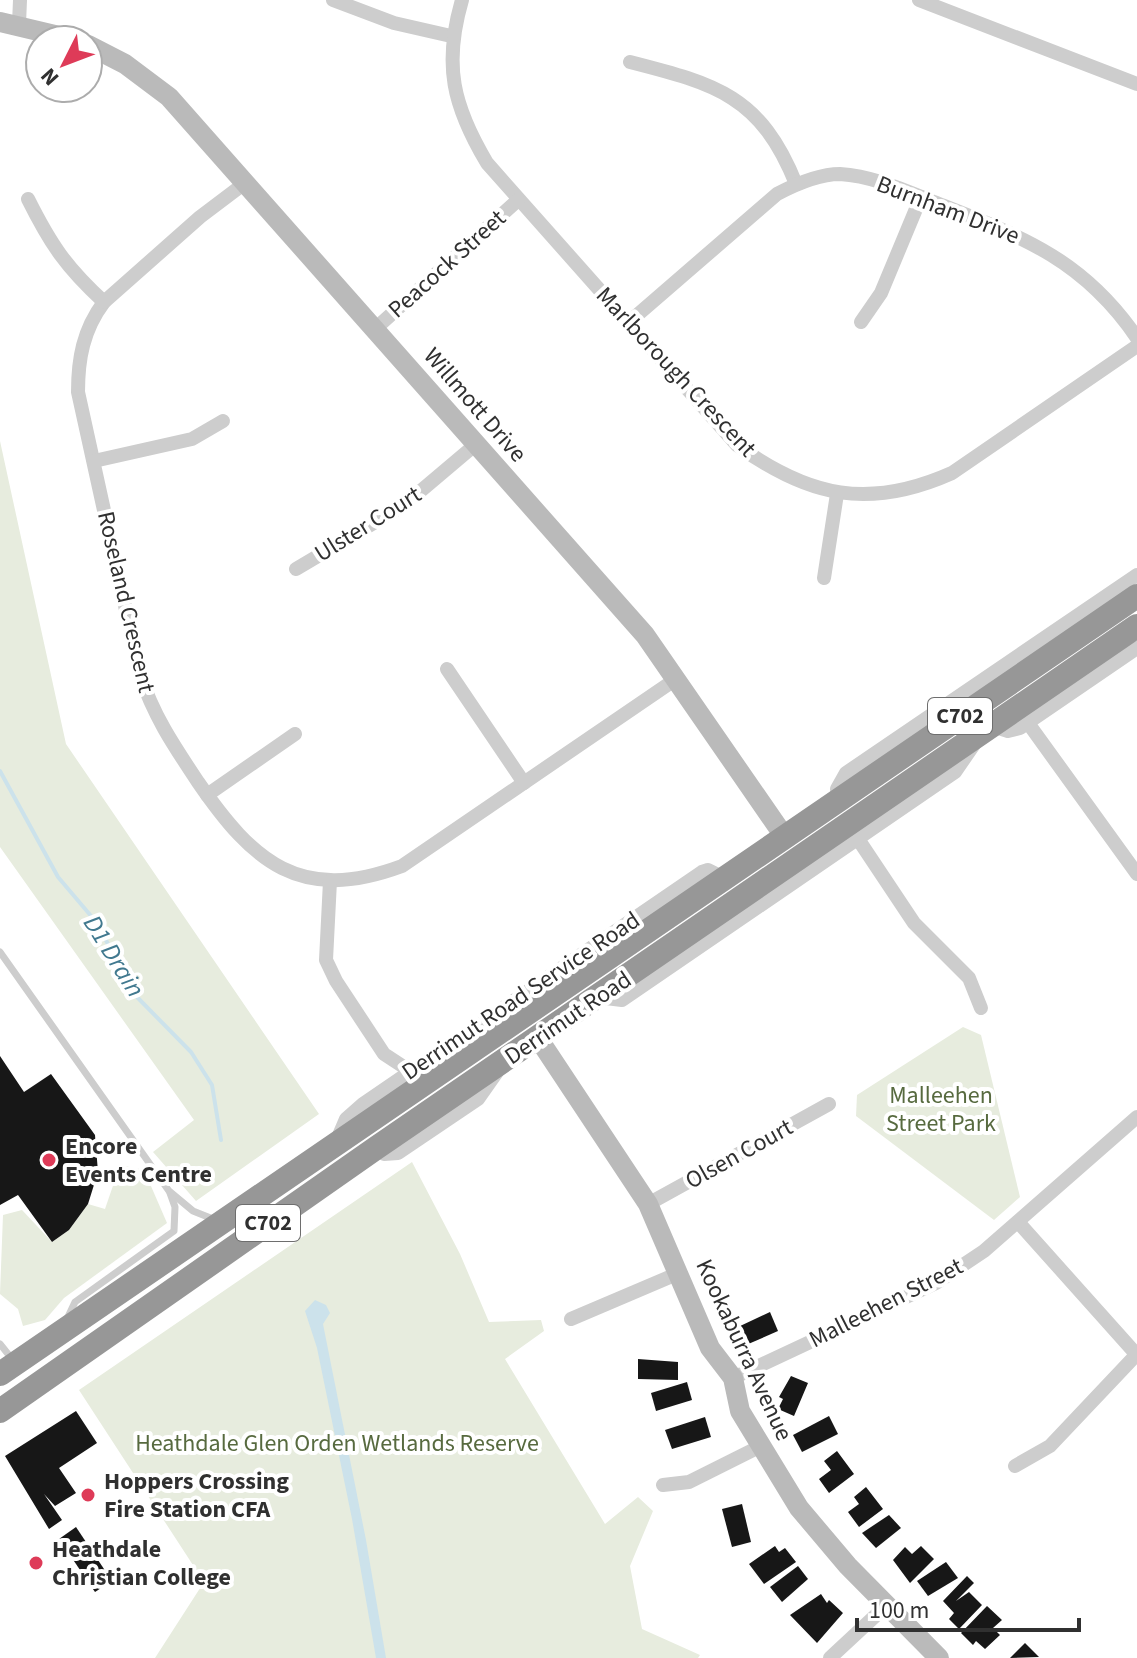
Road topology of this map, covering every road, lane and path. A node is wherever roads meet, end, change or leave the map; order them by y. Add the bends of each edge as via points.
1 (20, 0) edge
2 (333, 0) edge
3 (462, 0) edge
4 (919, 0) edge
5 (9, 23) edge
6 (451, 36) junction
7 (104, 53) edge
8 (630, 62) dead end
9 (1137, 84) edge
10 (242, 179) junction
11 (796, 184) junction
12 (921, 197) junction
13 (28, 199) dead end
14 (518, 200) junction
15 (104, 302) junction
16 (861, 322) dead end
17 (628, 323) junction
18 (375, 329) junction
19 (1137, 338) edge
20 (1137, 346) edge
21 (223, 421) dead end
22 (475, 445) junction
23 (94, 461) junction
24 (837, 494) junction
25 (296, 569) dead end
26 (1137, 575) edge
27 (824, 578) dead end
28 (1137, 596) edge
29 (1137, 626) edge
30 (1137, 648) edge
31 (447, 669) dead end
32 (676, 679) junction
33 (988, 697) junction
34 (1026, 714) junction
35 (986, 731) junction
36 (295, 734) dead end
37 (524, 783) junction
38 (207, 795) junction
39 (838, 798) junction
40 (873, 809) junction
41 (784, 836) junction
42 (858, 839) junction
43 (800, 859) junction
44 (1137, 874) edge
45 (722, 877) junction
46 (330, 881) junction
47 (0, 952) edge
48 (598, 997) junction
49 (981, 1008) dead end
50 (522, 1015) junction
51 (538, 1038) junction
52 (410, 1071) junction
53 (829, 1104) dead end
54 (1137, 1118) edge
55 (335, 1144) junction
56 (169, 1191) junction
57 (648, 1204) junction
58 (225, 1218) junction
59 (1018, 1222) junction
60 (679, 1273) junction
61 (571, 1319) dead end
62 (61, 1333) junction
63 (0, 1344) edge
64 (1137, 1355) edge
65 (8, 1369) edge
66 (733, 1378) junction
67 (34, 1387) junction
68 (0, 1411) edge
69 (759, 1447) junction
70 (1015, 1466) dead end
71 (663, 1485) dead end
72 (887, 1605) junction
73 (830, 1658) edge
74 (939, 1658) edge

1 - 5 street
2 - 6 street via 394,23
3 - 6 street, Marlborough Crescent
4 - 9 street
6 - 14 street, Marlborough Crescent via 452,75 469,133
7 - 10 street, Willmott Drive via 159,89
8 - 11 street via 685,76 749,109 782,149
10 - 15 street, Roseland Crescent
10 - 18 street, Willmott Drive
11 - 12 street, Burnham Drive via 840,174
11 - 17 street, Burnham Drive via 752,215
12 - 16 street via 881,293
12 - 19 street, Burnham Drive via 1013,233 1066,262 1119,311
13 - 15 street via 67,268
14 - 17 street, Marlborough Crescent
14 - 18 street, Peacock Street
15 - 23 street, Roseland Crescent via 78,363 78,392
17 - 24 street, Marlborough Crescent via 737,445 784,476
18 - 22 street, Willmott Drive
20 - 24 street, Marlborough Crescent via 952,473 900,491
21 - 23 street via 192,439
22 - 25 street, Ulster Court via 404,505
22 - 32 street, Willmott Drive via 645,635
23 - 38 street, Roseland Crescent via 140,674 152,709
24 - 27 street
26 - 39 street via 846,773
28 - 33 highway, Derrimut Road / C702
29 - 34 highway, Derrimut Road / C702
30 - 34 street
31 - 37 street
32 - 37 street, Roseland Crescent
32 - 41 street, Willmott Drive
33 - 34 highway via 1013,688 1023,694
33 - 39 highway, Derrimut Road / C702
34 - 35 highway, Derrimut Road / C702
34 - 44 street
35 - 40 highway, Derrimut Road / C702
35 - 42 street, Derrimut Road Service Road via 955,772
36 - 38 street
37 - 46 street, Roseland Crescent via 402,866 355,880
38 - 46 street, Roseland Crescent via 231,829 275,865
39 - 40 highway via 850,809
39 - 41 highway, Derrimut Road / C702
40 - 43 highway, Derrimut Road / C702
41 - 43 highway
41 - 45 highway, Derrimut Road / C702
42 - 48 street, Derrimut Road Service Road via 622,1000
42 - 49 street via 907,913 969,978
43 - 48 highway, Derrimut Road / C702
45 - 50 highway, Derrimut Road / C702
45 - 52 street, Derrimut Road Service Road via 702,872
46 - 52 street via 326,960 384,1054
47 - 56 lane
48 - 51 highway, Derrimut Road / C702
50 - 51 highway
50 - 55 highway, Derrimut Road / C702
51 - 57 street, Kookaburra Avenue
51 - 67 highway, Derrimut Road / C702
52 - 55 street, Derrimut Road Service Road via 353,1112
53 - 57 street, Olsen Court
54 - 59 street, Malleehen Street
55 - 58 highway, Derrimut Road / C702
56 - 58 lane via 202,1216
56 - 62 lane via 174,1231 75,1302
57 - 60 street, Kookaburra Avenue
58 - 62 highway, Derrimut Road / C702
59 - 64 street
59 - 66 street, Malleehen Street via 936,1283
60 - 61 street
60 - 66 street, Kookaburra Avenue via 710,1348
62 - 65 highway, Derrimut Road / C702
63 - 65 lane
64 - 70 street via 1050,1446
65 - 67 highway
66 - 69 street, Kookaburra Avenue via 740,1411
67 - 68 highway, Derrimut Road / C702
69 - 71 street via 689,1482
69 - 72 street, Kookaburra Avenue via 799,1508
72 - 73 street
72 - 74 street, Kookaburra Avenue

